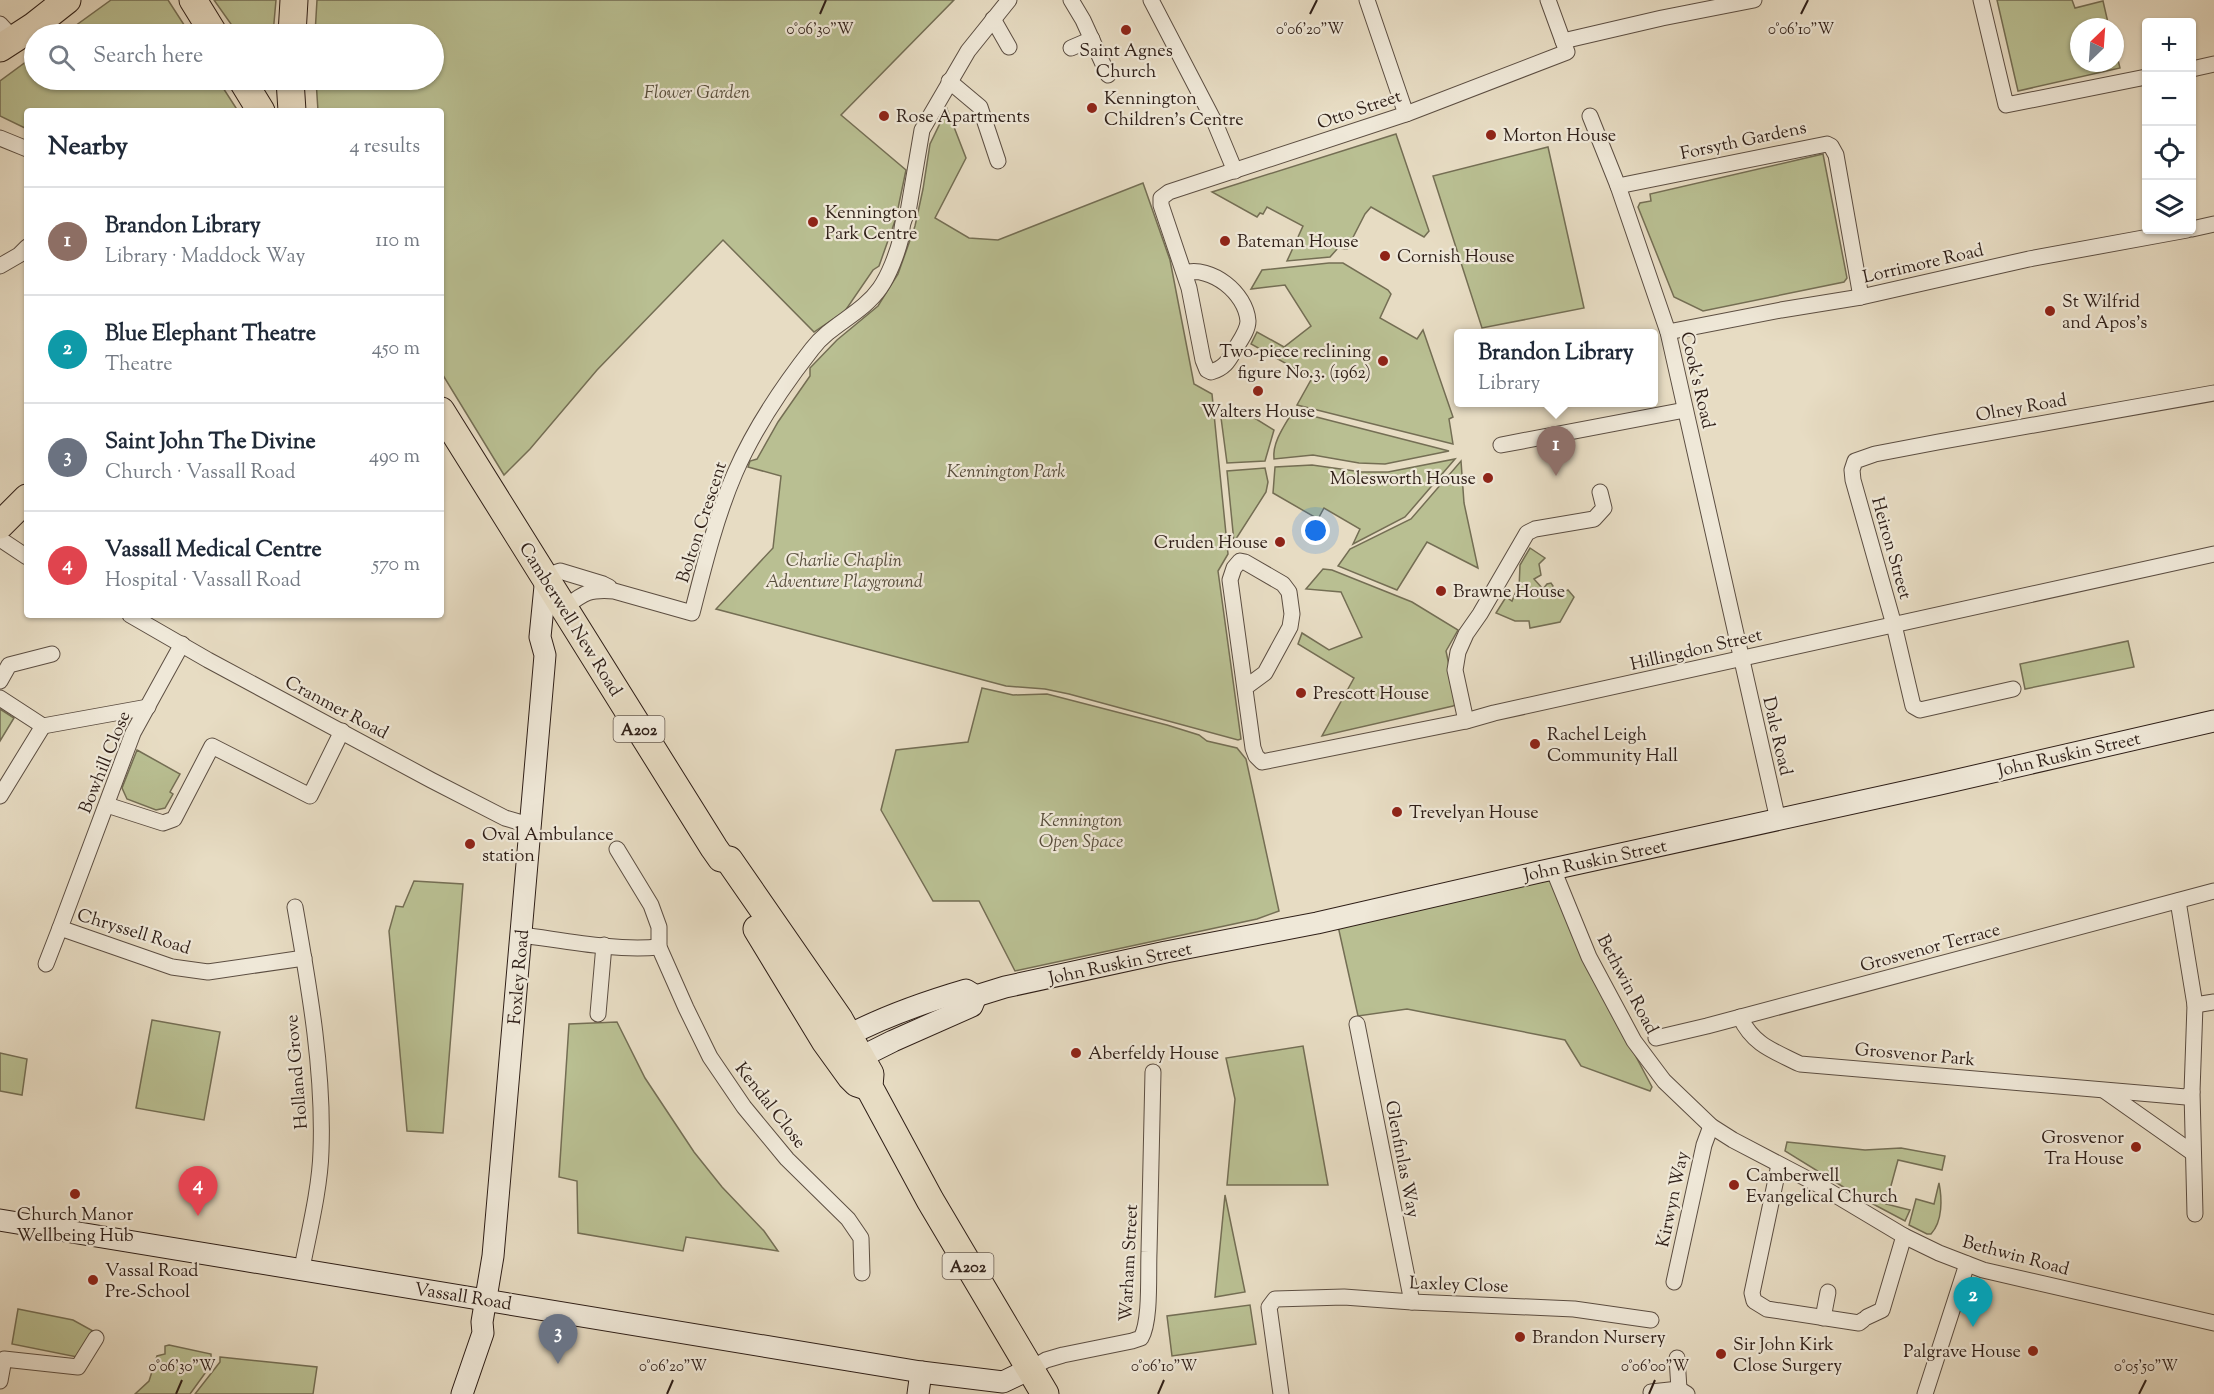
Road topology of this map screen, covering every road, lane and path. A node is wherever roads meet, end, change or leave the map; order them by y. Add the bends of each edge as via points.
1 (68, 0) edge
2 (193, 0) edge
3 (294, 0) edge
4 (1009, 0) edge
5 (1071, 0) edge
6 (1150, 0) edge
7 (1367, 0) edge
8 (1548, 0) edge
9 (1754, 0) edge
10 (1981, 0) edge
11 (993, 19) junction
12 (27, 24) edge
13 (208, 24) edge
14 (293, 24) edge
15 (24, 26) edge
16 (5, 37) edge
17 (1092, 39) junction
18 (1565, 46) junction
19 (1009, 47) dead end
20 (1071, 48) dead end
21 (2214, 64) edge
22 (2196, 68) edge
23 (1108, 75) dead end
24 (2142, 78) edge
25 (949, 81) junction
26 (248, 90) edge
27 (291, 90) edge
28 (259, 108) edge
29 (292, 108) edge
30 (1406, 114) junction
31 (1590, 116) dead end
32 (0, 138) edge
33 (24, 148) edge
34 (998, 161) dead end
35 (1235, 171) junction
36 (1618, 186) junction
37 (2214, 224) edge
38 (2196, 227) edge
39 (2165, 234) edge
40 (24, 250) edge
41 (0, 266) edge
42 (1184, 273) junction
43 (1861, 297) junction
44 (1668, 332) junction
45 (2214, 393) edge
46 (1685, 410) junction
47 (444, 416) edge
48 (1501, 445) dead end
49 (1853, 480) joint
50 (1600, 492) dead end
51 (0, 539) edge
52 (2214, 554) edge
53 (24, 555) edge
54 (546, 576) junction
55 (614, 591) junction
56 (564, 608) junction
57 (135, 618) edge
58 (1894, 625) junction
59 (182, 644) junction
60 (52, 654) dead end
61 (545, 655) junction
62 (1741, 659) junction
63 (0, 681) edge
64 (1246, 687) junction
65 (2013, 689) dead end
66 (0, 698) edge
67 (148, 707) junction
68 (1466, 721) junction
69 (2214, 721) edge
70 (43, 726) junction
71 (342, 731) junction
72 (0, 796) edge
73 (107, 805) junction
74 (1778, 820) junction
75 (529, 825) junction
76 (616, 849) dead end
77 (83, 866) joint
78 (1553, 869) junction
79 (2214, 891) edge
80 (2178, 901) junction
81 (295, 907) dead end
82 (60, 928) junction
83 (522, 935) junction
84 (604, 945) junction
85 (659, 947) junction
86 (304, 958) junction
87 (46, 964) dead end
88 (2214, 1002) edge
89 (2195, 1005) junction
90 (598, 1014) dead end
91 (1740, 1017) junction
92 (1357, 1024) dead end
93 (1656, 1038) dead end
94 (849, 1051) junction
95 (1153, 1072) dead end
96 (2105, 1091) junction
97 (2192, 1092) junction
98 (1712, 1126) junction
99 (2193, 1153) junction
100 (1779, 1165) junction
101 (2195, 1214) dead end
102 (0, 1220) edge
103 (1904, 1236) junction
104 (1967, 1264) junction
105 (302, 1268) junction
106 (862, 1273) dead end
107 (1674, 1282) dead end
108 (1828, 1292) dead end
109 (1412, 1302) junction
110 (485, 1309) junction
111 (1822, 1318) junction
112 (1651, 1320) dead end
113 (2214, 1323) edge
114 (96, 1338) dead end
115 (1677, 1358) dead end
116 (1030, 1369) junction
117 (921, 1372) junction
118 (0, 1381) edge
119 (1651, 1392) dead end
120 (1683, 1392) edge
121 (462, 1394) edge
122 (918, 1394) edge
123 (1045, 1394) edge
124 (1281, 1394) edge
125 (1925, 1394) edge

1 - 12 highway
2 - 13 highway
3 - 14 highway
4 - 11 street
5 - 17 street
6 - 35 street via 1215,123
7 - 30 street
8 - 18 street
9 - 18 street, Otto Street via 1662,18
10 - 24 street via 2006,105
11 - 19 street
11 - 25 street
15 - 16 highway
17 - 20 street
17 - 23 street
18 - 30 street, Otto Street
21 - 22 street
25 - 34 street via 980,107
25 - 55 street, Bolton Crescent via 922,130 908,212 887,276 873,297 814,346 767,413 737,469 692,613
26 - 28 highway
27 - 29 highway
30 - 35 street, Otto Street
31 - 36 street, Cook's Road
32 - 33 street
35 - 42 street, Otto Street via 1161,198
36 - 43 street, Forsyth Gardens via 1823,144 1831,146 1836,154
36 - 44 street, Cook's Road
37 - 38 street
39 - 43 street, Lorrimore Road via 2029,259
40 - 41 street
42 - 42 street via 1203,360 1211,372 1227,363 1248,322 1228,285 1202,271
43 - 44 street, Lorrimore Road
44 - 46 street, Cook's Road
45 - 49 street, Olney Road via 1875,454 1855,461
46 - 48 street
46 - 62 street, Cook's Road
47 - 54 highway, Camberwell New Road / A202
49 - 58 street, Heiron Street
50 - 68 street via 1604,508 1594,519 1527,533 1466,634 1455,670
51 - 53 street
52 - 58 street, Hillingdon Street
54 - 55 street, Bolton Crescent via 560,571
54 - 56 highway, Camberwell New Road / A202
54 - 61 street, Foxley Road via 540,637
55 - 56 street, Bolton Crescent via 588,591
56 - 61 street, Foxley Road via 553,644
56 - 94 highway, Camberwell New Road / A202 via 721,858 719,866 776,962
57 - 59 street, Cranmer Road
58 - 62 street, Hillingdon Street
58 - 65 street, Heiron Street via 1912,706 1920,710
59 - 67 street, Bowhill Close
59 - 71 street, Cranmer Road
60 - 63 street via 9,665
61 - 75 street, Foxley Road
62 - 68 street, Hillingdon Street
62 - 74 street, Dale Road
64 - 64 street, Hillingdon Street via 1265,673 1290,627 1292,614 1289,592 1283,584 1240,561 1230,580
64 - 68 street, Hillingdon Street via 1253,748 1262,762
66 - 70 street
67 - 70 street
67 - 73 street, Bowhill Close via 133,733
69 - 74 street, John Ruskin Street
70 - 72 street
71 - 73 street via 310,796 212,746 174,819 163,823
71 - 75 street, Cranmer Road via 505,818
73 - 77 street, Bowhill Close
74 - 78 street, John Ruskin Street
75 - 83 street, Foxley Road
76 - 85 street, Kendal Close via 651,905 659,927
77 - 82 street, Chryssell Road
78 - 94 street, John Ruskin Street via 1317,923 1005,987 976,996 972,1006 898,1038
78 - 98 street, Bethwin Road via 1589,957 1634,1041 1664,1081
79 - 80 street, Grosvenor Terrace
80 - 89 street
80 - 91 street, Grosvenor Terrace
81 - 86 street, Holland Grove
82 - 86 street, Chryssell Road via 172,967 208,972
82 - 87 street, Chryssell Road
83 - 84 street
83 - 110 street, Foxley Road
84 - 85 street
84 - 90 street
85 - 106 street, Kendal Close via 710,1057 744,1107 787,1159 849,1219 861,1238
86 - 105 street, Holland Grove via 322,1100 320,1163
88 - 89 street
89 - 97 street
91 - 93 street, Grosvenor Terrace
91 - 96 street, Grosvenor Park via 1757,1042 1800,1064
92 - 109 street, Glenfinlas Way
94 - 116 highway, Camberwell New Road / A202 via 851,1077 869,1087 930,1200
95 - 116 street, Warham Street via 1147,1318 1143,1334 1131,1341 1055,1357
96 - 97 street, Grosvenor Park via 2186,1096
96 - 99 street
97 - 99 street
98 - 100 street, Bethwin Road
98 - 107 street, Kirwyn Way via 1704,1145
99 - 101 street
100 - 103 street, Bethwin Road
100 - 111 street via 1752,1297 1767,1309
102 - 105 street, Vassall Road
103 - 104 street, Bethwin Road
103 - 111 street via 1882,1310 1859,1323
104 - 113 street, Bethwin Road
104 - 125 street
105 - 110 street, Vassall Road
108 - 111 street
109 - 112 street, Laxley Close via 1574,1309
109 - 124 street, Laxley Close via 1344,1297 1275,1299 1269,1307
110 - 117 street, Vassall Road
110 - 121 street, Foxley Road via 483,1333
114 - 118 street via 78,1367 4,1359
115 - 120 street
116 - 117 street, Vassall Road via 1003,1382
116 - 123 highway, Camberwell New Road / A202
117 - 122 street
119 - 120 street

